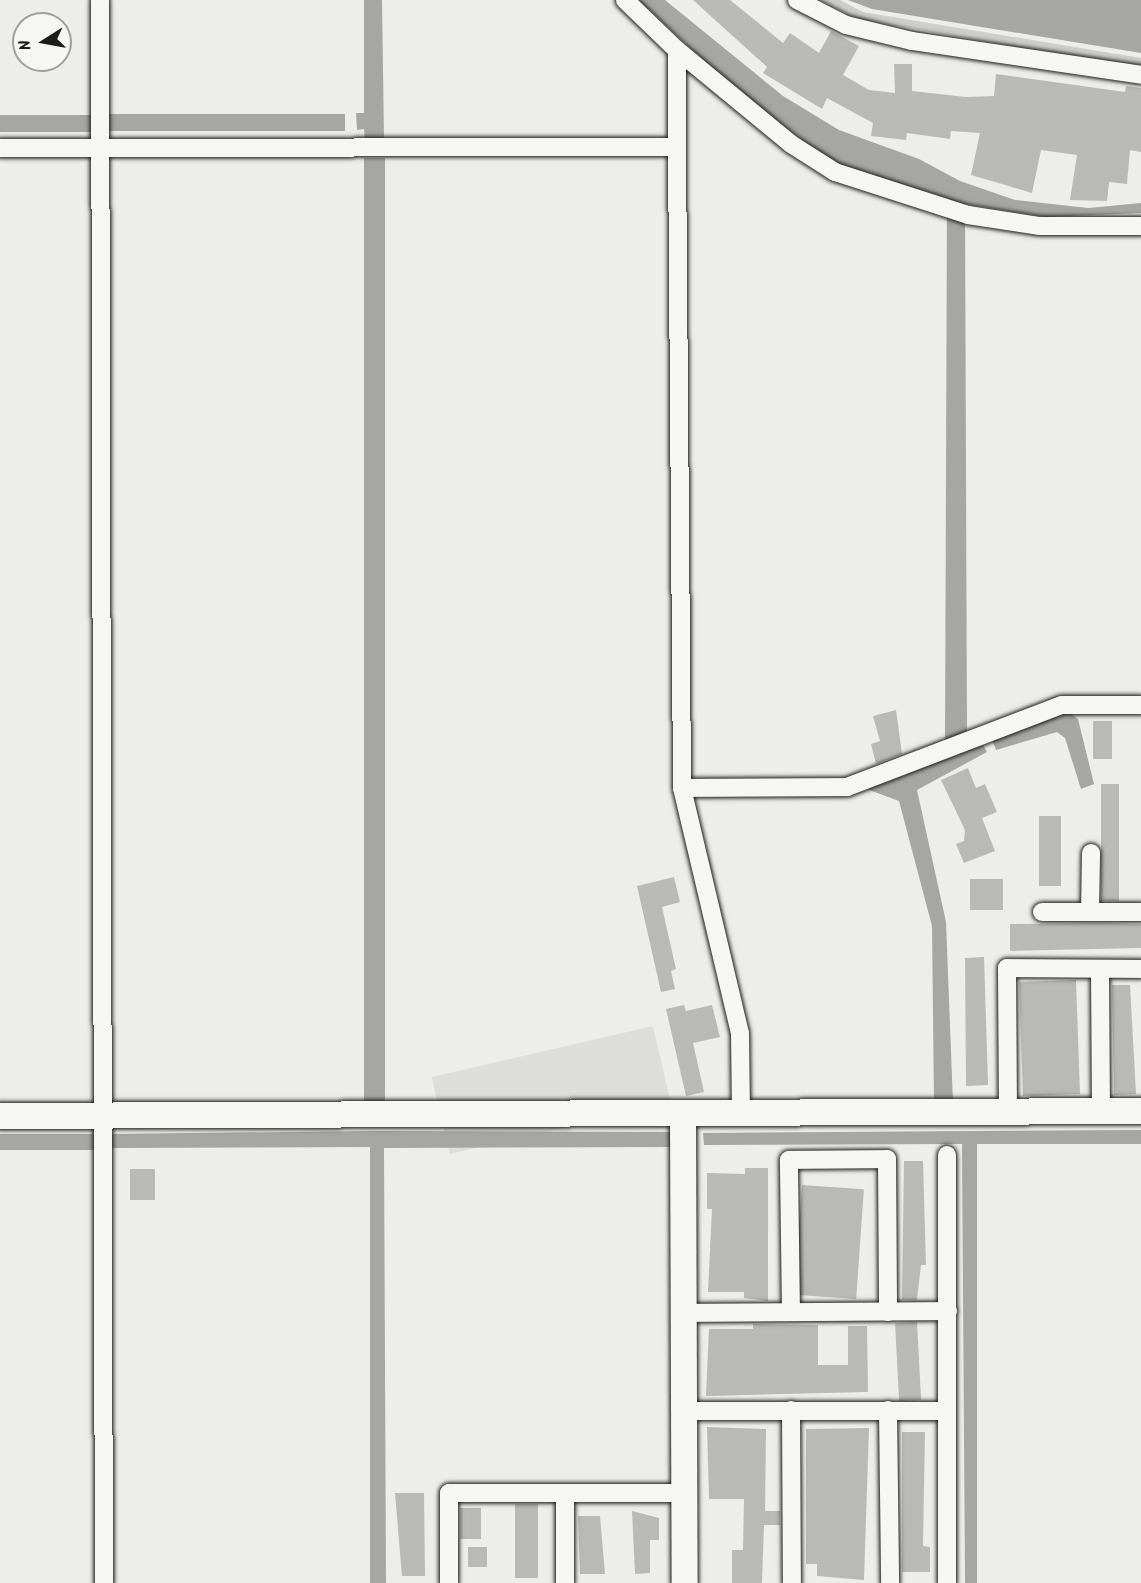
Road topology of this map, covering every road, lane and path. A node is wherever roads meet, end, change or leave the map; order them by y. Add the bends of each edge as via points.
1 (100, 0) edge
2 (625, 0) edge
3 (797, 0) edge
4 (677, 50) junction
5 (1141, 75) edge
6 (101, 147) junction
7 (677, 147) junction
8 (0, 148) edge
9 (1141, 226) edge
10 (1141, 705) edge
11 (682, 788) junction
12 (1091, 853) dead end
13 (1042, 912) dead end
14 (1090, 912) junction
15 (1141, 912) edge
16 (1100, 969) junction
17 (1141, 969) edge
18 (1101, 1111) junction
19 (1141, 1111) edge
20 (1008, 1112) junction
21 (741, 1113) junction
22 (683, 1114) junction
23 (0, 1116) edge
24 (102, 1116) junction
25 (947, 1155) dead end
26 (888, 1311) junction
27 (948, 1311) junction
28 (791, 1312) junction
29 (683, 1313) junction
30 (791, 1410) junction
31 (888, 1410) junction
32 (684, 1411) junction
33 (947, 1411) junction
34 (565, 1493) junction
35 (684, 1493) junction
36 (104, 1583) edge
37 (449, 1583) edge
38 (565, 1583) edge
39 (685, 1583) edge
40 (792, 1583) edge
41 (890, 1583) edge
42 (947, 1583) edge

1 - 6 street
2 - 4 street
3 - 5 street via 846,25 912,40
4 - 7 street
4 - 9 street via 791,144 835,172 968,215 1040,226
6 - 7 street
6 - 8 street
6 - 24 street
7 - 11 street
10 - 11 street via 1062,705 847,788
11 - 21 street via 740,1033
12 - 14 street
13 - 14 street
14 - 15 street
16 - 17 street
16 - 18 street
16 - 20 street via 1007,968
18 - 19 street
18 - 20 street
20 - 21 street
21 - 22 street
22 - 24 street
22 - 29 street
23 - 24 street
24 - 36 street
25 - 27 street
26 - 27 street
26 - 28 street
26 - 28 street via 887,1160 789,1160
27 - 33 street
28 - 29 street
29 - 32 street
30 - 31 street
30 - 32 street
30 - 40 street
31 - 33 street
31 - 41 street
32 - 35 street
33 - 42 street
34 - 35 street
34 - 37 street via 449,1493
34 - 38 street
35 - 39 street

